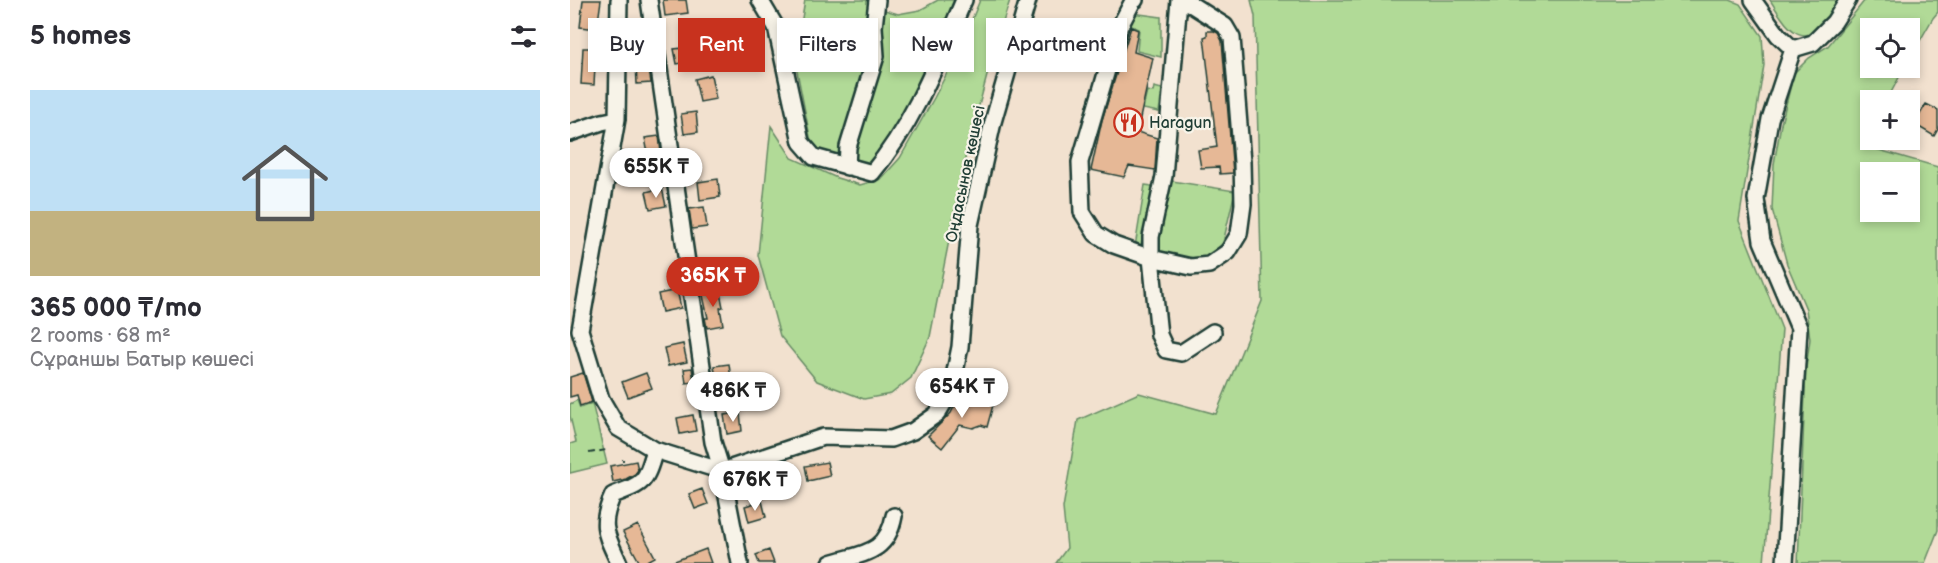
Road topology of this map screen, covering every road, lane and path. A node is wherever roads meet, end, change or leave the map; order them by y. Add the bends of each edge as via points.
1 (619, 0) edge
2 (649, 0) edge
3 (760, 0) edge
4 (877, 0) edge
5 (964, 0) edge
6 (1028, 0) edge
7 (1135, 0) edge
8 (1181, 0) edge
9 (1753, 0) edge
10 (1848, 0) edge
11 (1793, 49) junction
12 (617, 119) junction
13 (570, 133) edge
14 (847, 167) junction
15 (1151, 258) junction
16 (575, 329) edge
17 (1213, 332) dead end
18 (606, 450) dead end
19 (655, 450) junction
20 (589, 453) dead end
21 (722, 471) junction
22 (894, 516) dead end
23 (619, 563) edge
24 (740, 563) edge
25 (831, 563) edge
26 (1785, 563) edge

1 - 12 street
2 - 21 street via 713,442
3 - 14 street via 776,27 801,142 814,157
4 - 14 street via 876,56 848,147
5 - 14 street via 926,86 888,154 872,173
6 - 21 street, Оңдасынов көшесі via 993,122 970,225 960,347 951,391 937,414 913,431 891,439 823,436
7 - 15 street via 1120,26 1080,162 1082,212 1096,234
8 - 15 street via 1164,176 1151,237
8 - 15 street via 1225,26 1232,38 1243,204 1239,234 1228,252 1209,265 1191,267
9 - 11 street
10 - 11 street via 1834,22 1813,43
11 - 26 street via 1770,119 1756,199 1762,241 1799,328
12 - 13 street
12 - 16 street
15 - 17 street via 1159,335 1166,350 1181,353
16 - 19 street via 601,399 618,428
18 - 20 path
19 - 21 street
19 - 23 street via 644,480 613,495 605,512 606,533
21 - 24 street
22 - 25 street via 891,533 877,549

